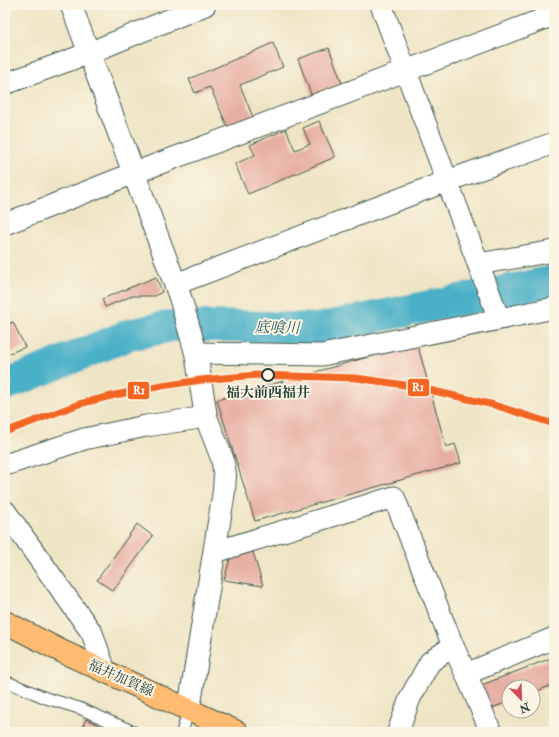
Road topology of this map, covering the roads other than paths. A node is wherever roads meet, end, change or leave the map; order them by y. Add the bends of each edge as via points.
1 (71, 5) edge
2 (205, 5) edge
3 (381, 5) edge
4 (551, 17) edge
5 (89, 53) junction
6 (406, 70) junction
7 (5, 84) edge
8 (554, 143) edge
9 (134, 174) junction
10 (447, 181) junction
11 (5, 224) edge
12 (554, 251) edge
13 (478, 264) junction
14 (178, 293) junction
15 (554, 308) edge
16 (499, 319) junction
17 (195, 350) junction
18 (206, 417) junction
19 (5, 465) edge
20 (5, 511) edge
21 (215, 552) junction
22 (5, 622) edge
23 (554, 638) edge
24 (453, 646) junction
25 (105, 671) junction
26 (466, 674) junction
27 (5, 681) edge
28 (189, 709) junction
29 (134, 732) edge
30 (182, 732) edge
31 (237, 732) edge
32 (398, 732) edge
33 (491, 732) edge

1 - 5 street
2 - 5 street
3 - 6 street
4 - 6 street
5 - 7 street
5 - 9 street
6 - 9 street
6 - 10 street
8 - 10 street
9 - 11 street
9 - 14 street
10 - 13 street
10 - 14 street
12 - 13 street
13 - 16 street
14 - 17 street
15 - 16 street
16 - 17 street via 322,355
17 - 18 street
18 - 19 street via 84,439
18 - 21 street via 222,458 225,475
20 - 25 street via 92,633
21 - 24 street via 394,498
21 - 28 street
22 - 25 main road, 福井加賀線
23 - 26 street
24 - 26 street
24 - 32 street via 430,662 410,698
25 - 28 main road, 福井加賀線
26 - 33 street
27 - 29 lane via 79,708
28 - 30 lane
28 - 31 main road, 福井加賀線

